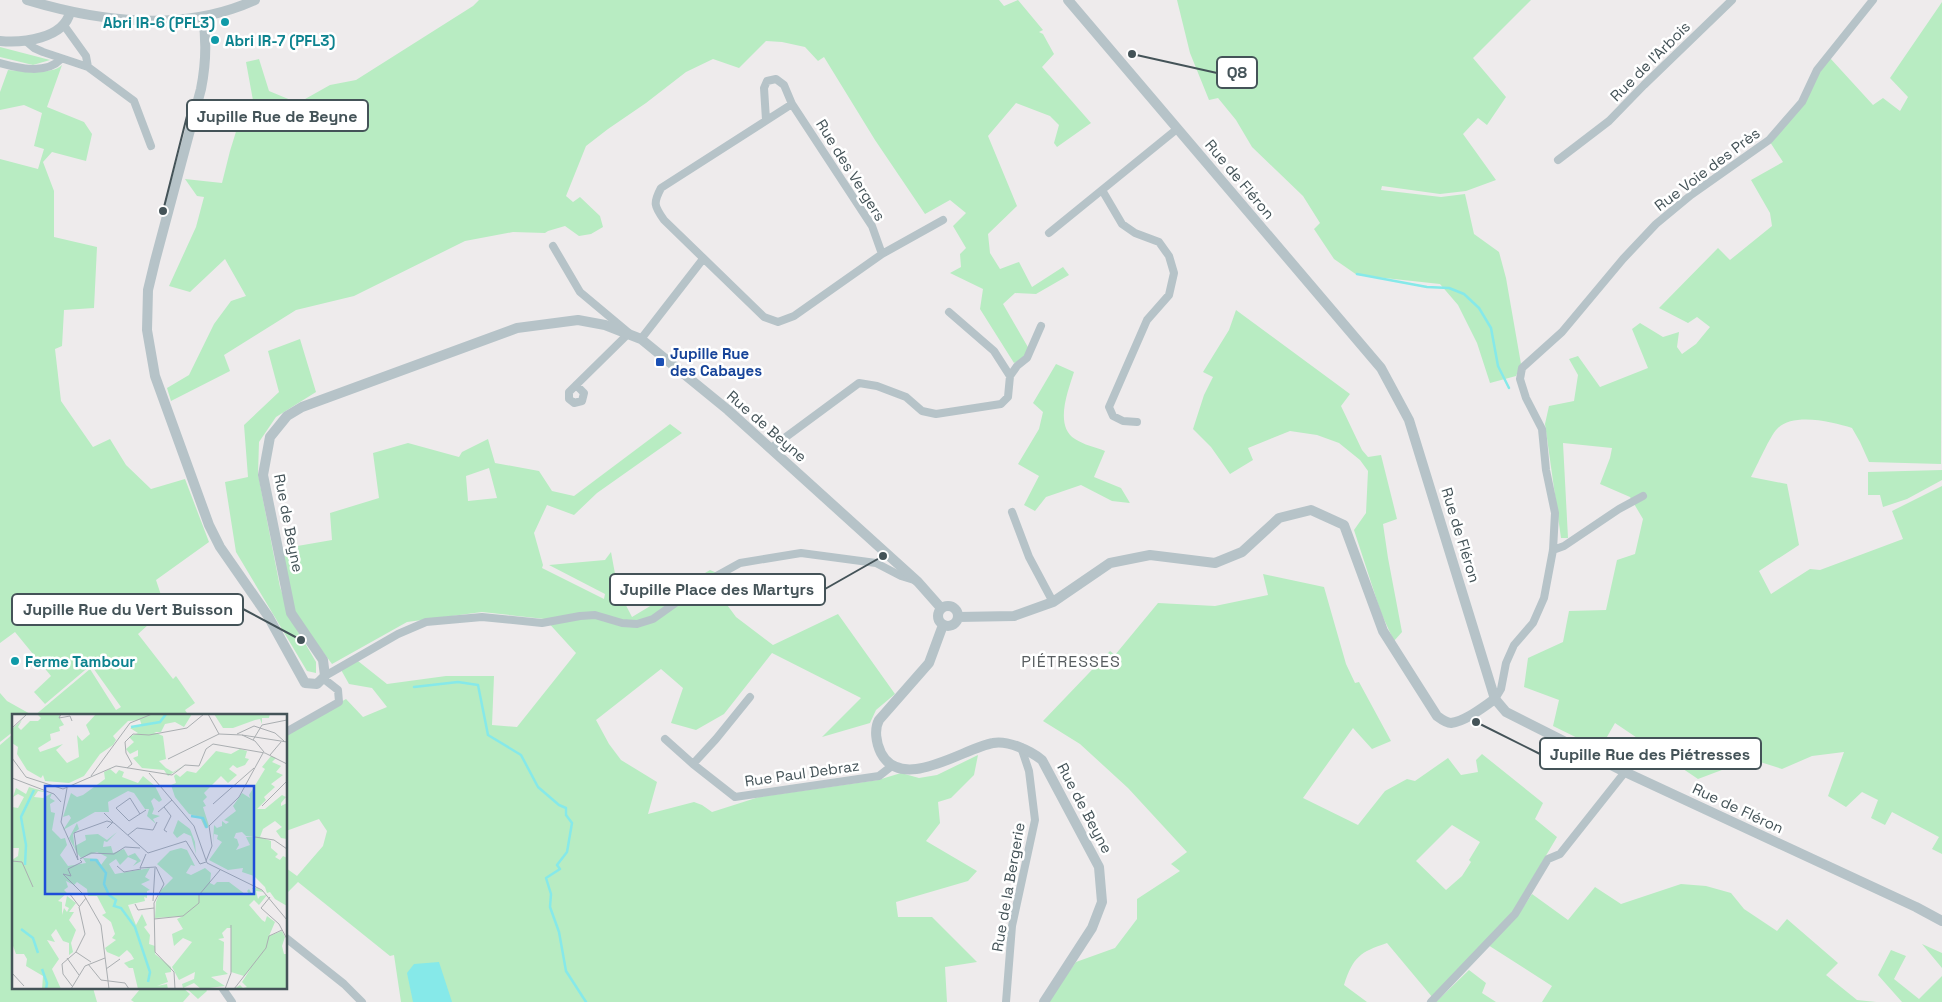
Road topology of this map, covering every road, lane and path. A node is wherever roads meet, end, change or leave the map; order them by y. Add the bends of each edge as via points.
1 (27, 0) edge
2 (255, 0) edge
3 (1068, 0) edge
4 (1732, 0) edge
5 (1873, 0) edge
6 (70, 12) junction
7 (203, 18) junction
8 (63, 24) junction
9 (0, 41) edge
10 (26, 42) junction
11 (61, 59) junction
12 (0, 63) edge
13 (88, 67) junction
14 (792, 104) junction
15 (766, 120) junction
16 (1177, 129) junction
17 (151, 146) dead end
18 (1558, 160) dead end
19 (1102, 190) junction
20 (943, 220) dead end
21 (1049, 233) dead end
22 (553, 246) dead end
23 (882, 254) junction
24 (703, 259) junction
25 (949, 312) dead end
26 (1041, 326) dead end
27 (629, 333) junction
28 (641, 338) junction
29 (1010, 376) junction
30 (576, 385) dead end
31 (1137, 422) dead end
32 (771, 448) junction
33 (1643, 496) dead end
34 (1012, 512) dead end
35 (1553, 550) junction
36 (918, 582) junction
37 (1053, 602) junction
38 (941, 608) junction
39 (958, 617) junction
40 (943, 625) junction
41 (325, 677) junction
42 (750, 697) dead end
43 (1495, 700) junction
44 (288, 731) edge
45 (665, 740) dead end
46 (1021, 747) junction
47 (693, 764) junction
48 (893, 765) junction
49 (1625, 772) junction
50 (1942, 921) edge
51 (288, 940) edge
52 (224, 990) edge
53 (232, 1002) edge
54 (362, 1002) edge
55 (1006, 1002) edge
56 (1044, 1002) edge
57 (1431, 1002) edge

1 - 6 street
2 - 7 street
3 - 16 street, Rue de Fléron
4 - 18 street, Rue de l'Arbois via 1610,121
5 - 35 street, Rue Voie des Près via 1817,70 1802,102 1769,140 1656,224 1562,332 1522,368 1520,379 1526,398 1542,429 1555,513
6 - 7 street via 164,22
6 - 8 street
7 - 41 street via 206,65 148,290 146,330 154,376 220,548 268,616 305,683 317,684
8 - 10 street via 45,36
8 - 13 street via 86,56
9 - 10 street
10 - 11 street
11 - 12 street via 57,64 34,68
11 - 13 street
13 - 17 street via 134,101
14 - 15 street
14 - 15 street, Rue des Vergers via 784,85 776,79 767,81 764,88
14 - 23 street, Rue des Vergers via 872,226
15 - 24 street via 661,188 655,199 656,209 664,220
16 - 19 street
16 - 43 street, Rue de Fléron via 1381,368 1409,420
19 - 21 street
19 - 31 street via 1122,224 1135,233 1160,242 1174,273 1169,295 1147,320 1110,407 1113,416
20 - 23 street
22 - 27 street via 580,292
23 - 24 street via 794,316 778,322 764,317
24 - 28 street
25 - 29 street via 994,351
26 - 29 street via 1027,358
27 - 28 street, Rue de Beyne
27 - 30 street
27 - 41 street, Rue de Beyne via 578,320 517,328 302,407 286,416 270,437 263,475 291,613 323,660
28 - 32 street, Rue de Beyne
29 - 32 street via 1008,397 1002,404 936,414 922,410 906,397 859,383
32 - 36 street, Rue de Beyne
33 - 35 street
34 - 37 street via 1029,556
35 - 43 street via 1544,598 1533,623 1514,645
36 - 38 street, Rue de Beyne
36 - 41 street via 876,563 801,553 740,563 702,584 653,619 637,624 622,624 595,615 542,623 482,617 426,622 398,634
37 - 39 street via 1014,616
37 - 43 street via 1110,563 1150,554 1216,563 1242,552 1279,518 1310,510 1344,525 1383,631 1437,716 1450,723
38 - 39 street via 943,605 953,606
38 - 40 street via 937,612
39 - 40 street via 956,623
40 - 48 street via 930,663 885,710 876,725 879,750
41 - 44 street via 338,690 339,702
42 - 47 street
43 - 49 street, Rue de Fléron via 1518,719
45 - 47 street, Rue Paul Debraz
46 - 48 street, Rue de Beyne via 994,742 928,767 903,770
46 - 55 street, Rue de la Bergerie via 1029,772 1035,820 1012,926
46 - 56 street, Rue de Beyne via 1042,760 1099,867 1102,902 1092,928
47 - 48 street, Rue Paul Debraz via 736,797 879,776
49 - 50 street, Rue de Fléron
49 - 57 street via 1560,854 1548,859 1515,914
51 - 54 street
52 - 53 street

